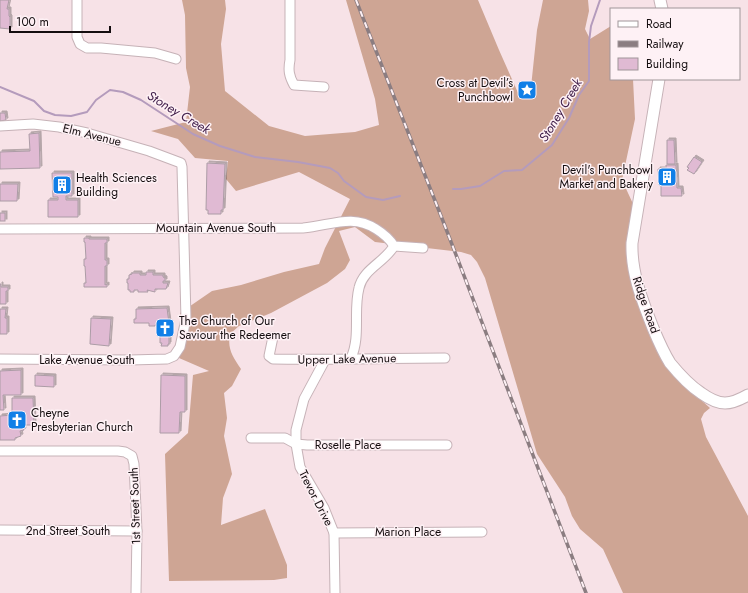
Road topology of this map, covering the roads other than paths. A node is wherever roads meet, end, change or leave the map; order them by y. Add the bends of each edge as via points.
1 (77, 0) edge
2 (290, 0) edge
3 (176, 59) dead end
4 (659, 80) edge
5 (324, 87) dead end
6 (0, 126) edge
7 (184, 228) junction
8 (0, 229) edge
9 (394, 246) junction
10 (423, 248) dead end
11 (273, 337) dead end
12 (351, 358) junction
13 (445, 358) dead end
14 (0, 359) edge
15 (324, 360) junction
16 (748, 395) edge
17 (250, 438) dead end
18 (296, 444) junction
19 (447, 445) dead end
20 (0, 451) edge
21 (0, 530) edge
22 (137, 531) junction
23 (482, 532) dead end
24 (334, 533) junction
25 (136, 593) edge
26 (335, 593) edge

1 - 3 street via 76,36 80,44 87,48 155,53
2 - 5 street via 290,78 294,84
4 - 16 main road, Ridge Road via 632,243 637,285 665,355 681,376 695,389 717,402 731,403
6 - 7 street, Elm Avenue via 33,124 80,131 120,141 181,163
7 - 8 street, Mountain Avenue South
7 - 9 street, Mountain Avenue South via 303,228 360,221 388,237
7 - 14 street, Lake Avenue South via 186,318 180,347 174,356 167,359 130,360
9 - 10 street
9 - 12 street via 391,252 366,274 359,286 356,338
11 - 15 street, Upper Lake Avenue via 270,358
12 - 13 street, Upper Lake Avenue
12 - 15 street, Upper Lake Avenue
15 - 18 street, Trevor Drive via 304,399 296,430
17 - 18 street, Roselle Place via 285,438
18 - 19 street, Roselle Place
18 - 24 street, Trevor Drive via 300,467 324,508
20 - 22 street, 1st Street South via 125,452 132,456
21 - 22 street, 2nd Street South
22 - 25 street, 1st Street South
23 - 24 street, Marion Place
24 - 26 street, Trevor Drive

